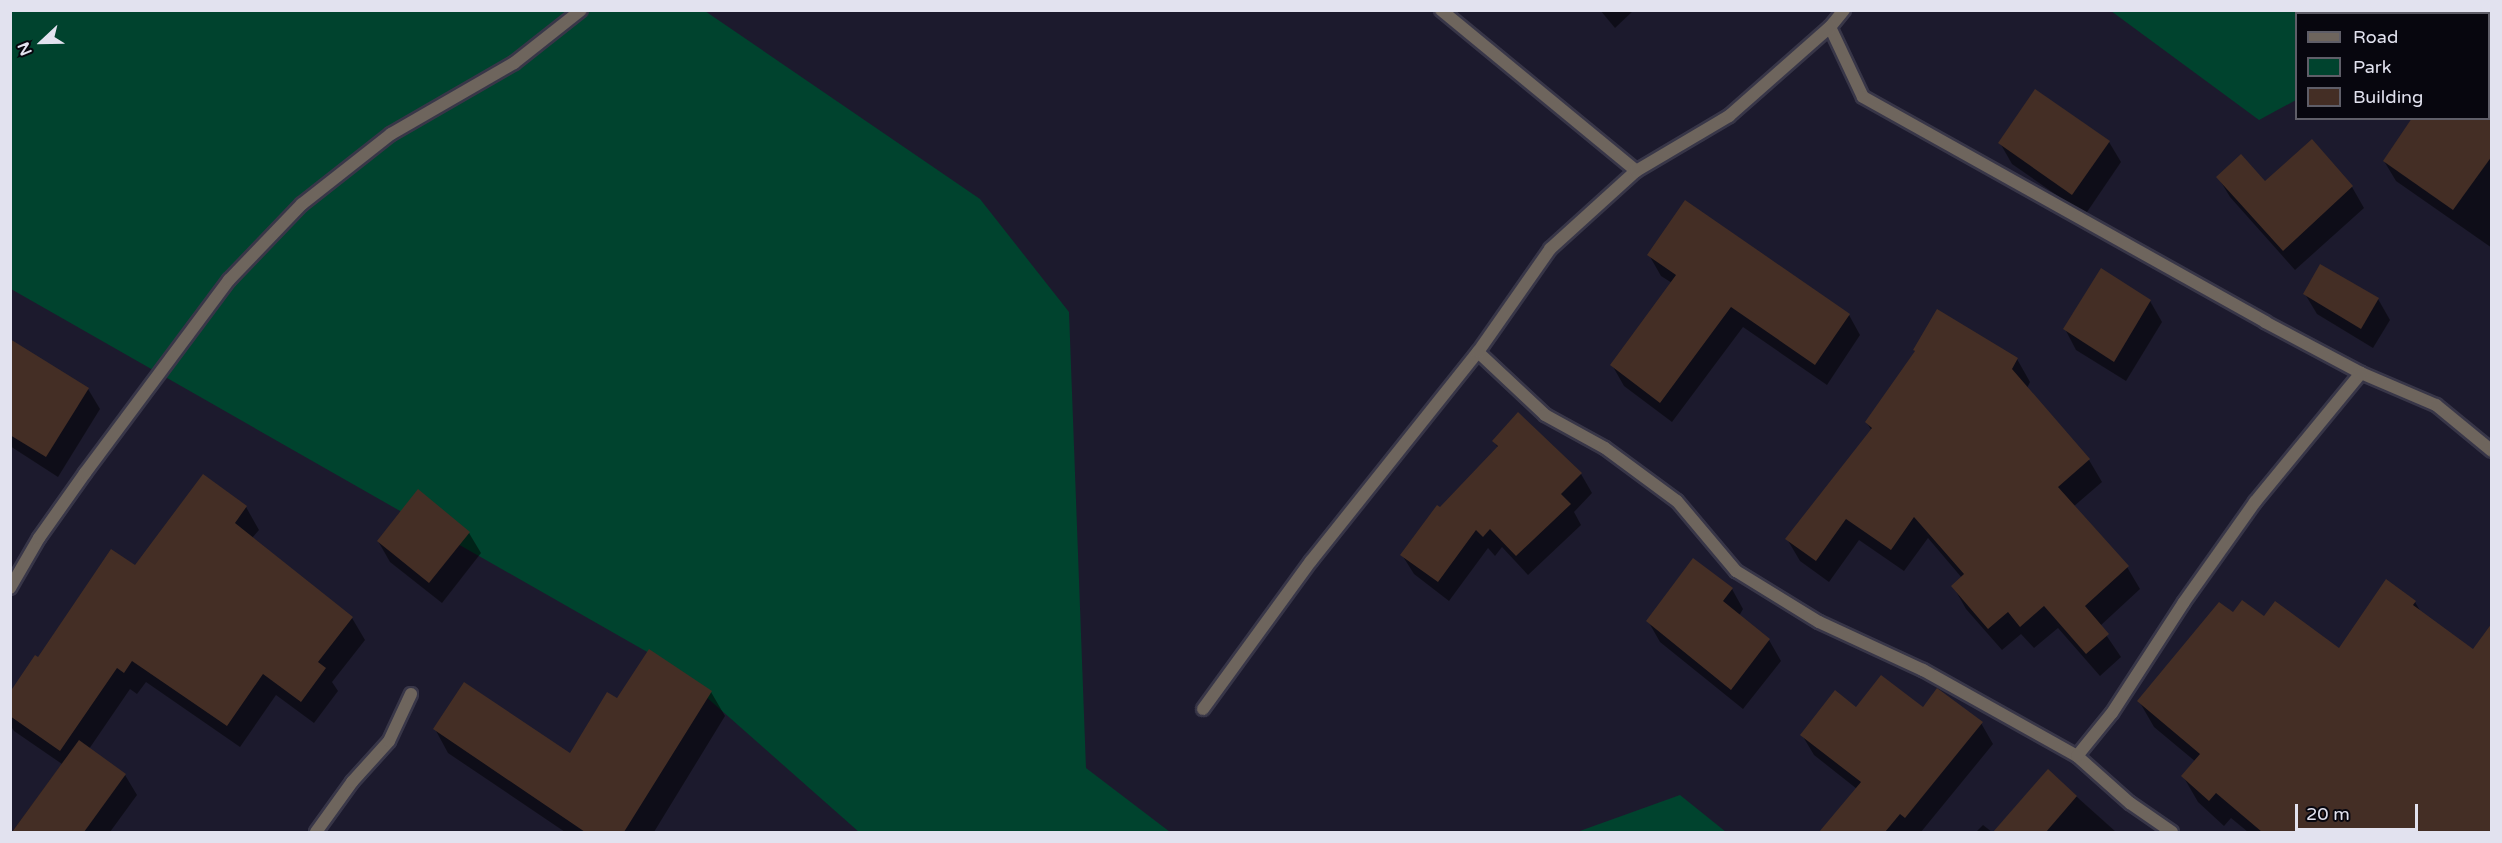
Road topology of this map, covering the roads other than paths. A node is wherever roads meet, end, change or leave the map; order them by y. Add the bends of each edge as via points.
1 (581, 10) edge
2 (1441, 10) edge
3 (1844, 10) edge
4 (1830, 27) junction
5 (1636, 171) junction
6 (1478, 352) junction
7 (2361, 373) junction
8 (2492, 451) edge
9 (10, 588) edge
10 (411, 694) dead end
11 (1203, 709) dead end
12 (2077, 756) junction
13 (316, 832) edge
14 (2172, 832) edge

1 - 9 street via 514,63 391,134 302,204 229,280 85,473 39,538
2 - 5 street
3 - 4 street
4 - 5 street via 1729,116
4 - 7 street via 1863,97
5 - 6 street via 1550,249
6 - 11 street via 1311,561
6 - 12 street via 1545,415 1605,448 1677,501 1736,571 1819,622 1923,670
7 - 8 street via 2436,405
7 - 12 street via 2255,502 2112,713
10 - 13 street via 389,741 352,782
12 - 14 street via 2130,803

